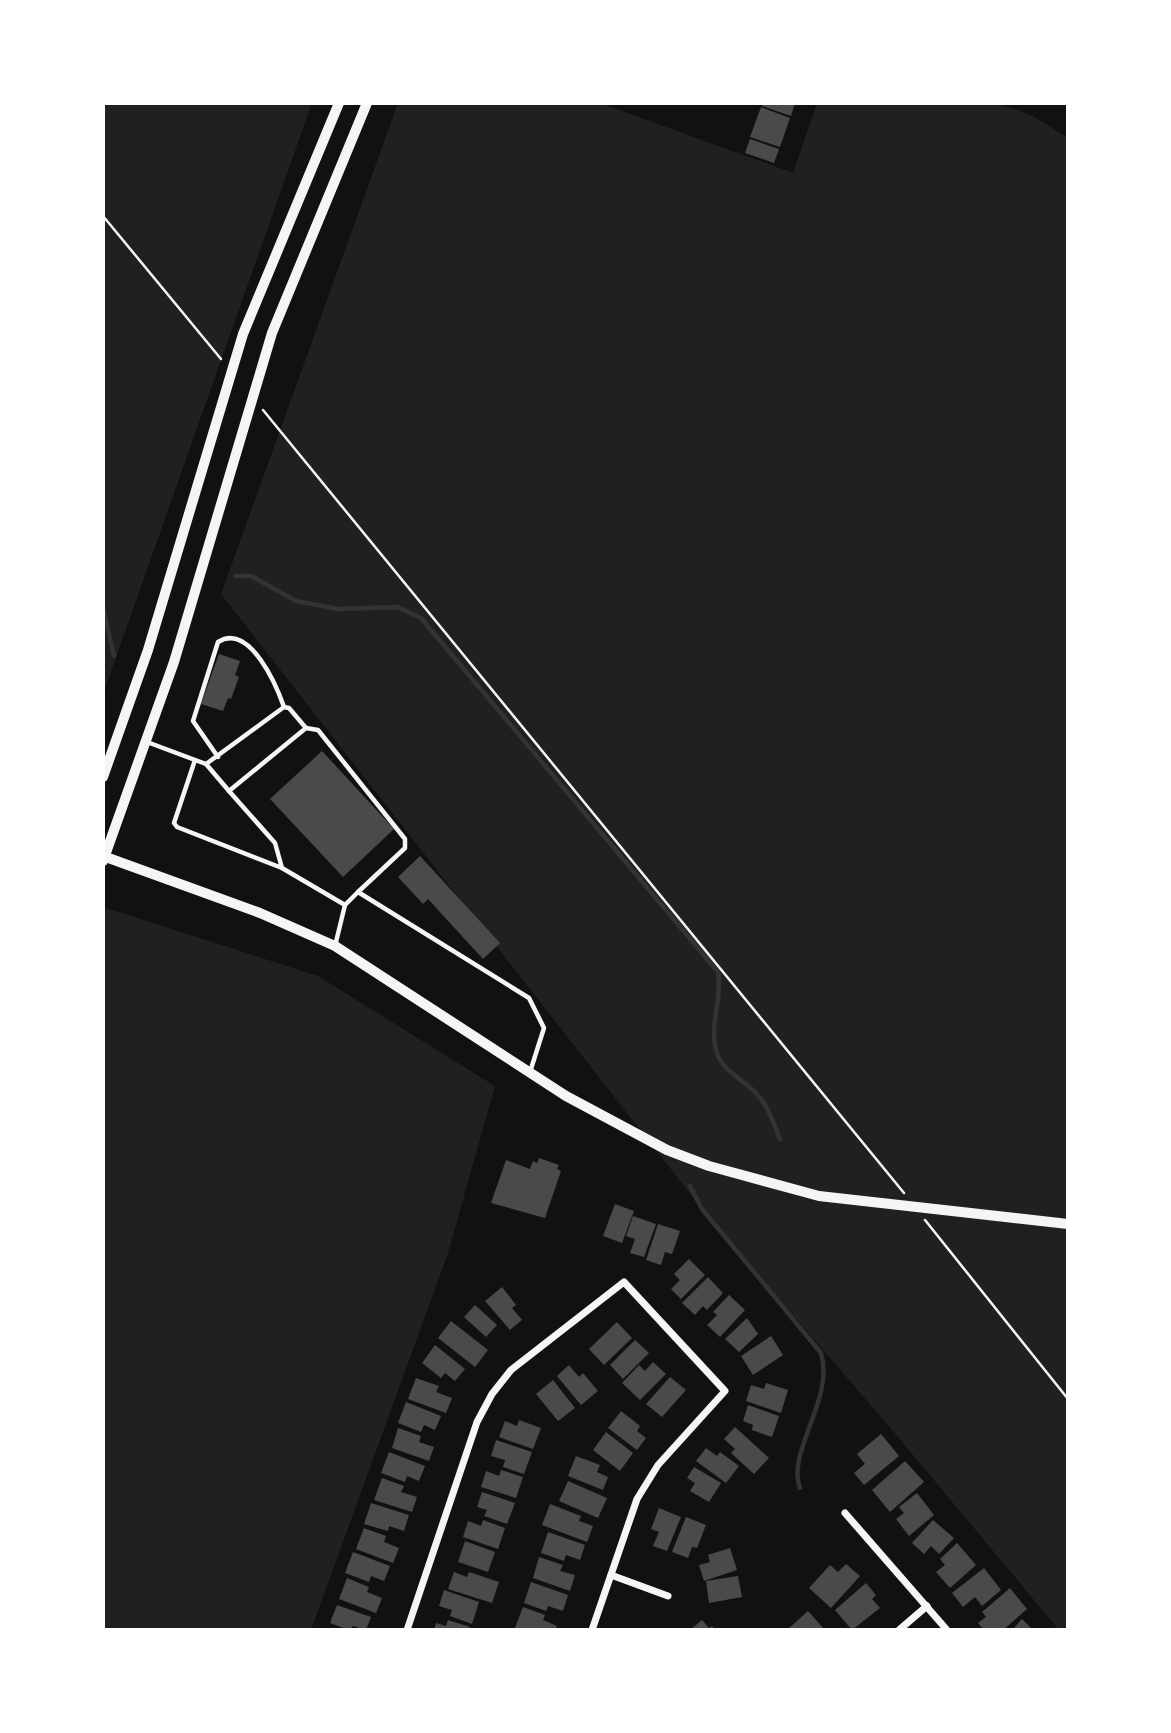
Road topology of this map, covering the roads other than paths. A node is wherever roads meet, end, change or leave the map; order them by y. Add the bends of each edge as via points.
1 (339, 103) edge
2 (368, 103) edge
3 (284, 707) junction
4 (306, 728) junction
5 (146, 742) junction
6 (218, 757) junction
7 (195, 760) junction
8 (206, 764) junction
9 (103, 777) edge
10 (229, 791) junction
11 (104, 858) edge
12 (282, 868) junction
13 (358, 892) junction
14 (345, 905) junction
15 (335, 947) junction
16 (530, 1073) junction
17 (1068, 1224) edge
18 (845, 1513) dead end
19 (611, 1575) junction
20 (668, 1596) dead end
21 (927, 1606) junction
22 (407, 1630) edge
23 (592, 1630) edge
24 (899, 1630) edge
25 (947, 1630) edge

1 - 9 main road via 253,306 148,650
2 - 5 main road via 272,333
3 - 4 lane
3 - 6 lane
3 - 6 lane via 273,677 250,647 229,639 218,642 193,722
4 - 10 lane
4 - 13 lane via 318,730 405,839 405,848
5 - 7 lane
5 - 11 main road
6 - 8 lane
7 - 8 lane
7 - 12 lane via 174,823 177,827
8 - 10 lane
10 - 12 lane via 275,843
11 - 15 main road via 260,913
12 - 14 lane
13 - 14 lane
13 - 16 lane via 529,998 544,1028
14 - 15 lane
15 - 16 main road
16 - 17 main road via 622,1127 709,1166 819,1196
18 - 21 street
19 - 20 street
19 - 22 street via 637,1499 659,1465 725,1391 624,1282 511,1370 492,1394 477,1422
19 - 23 street
21 - 24 street
21 - 25 street

